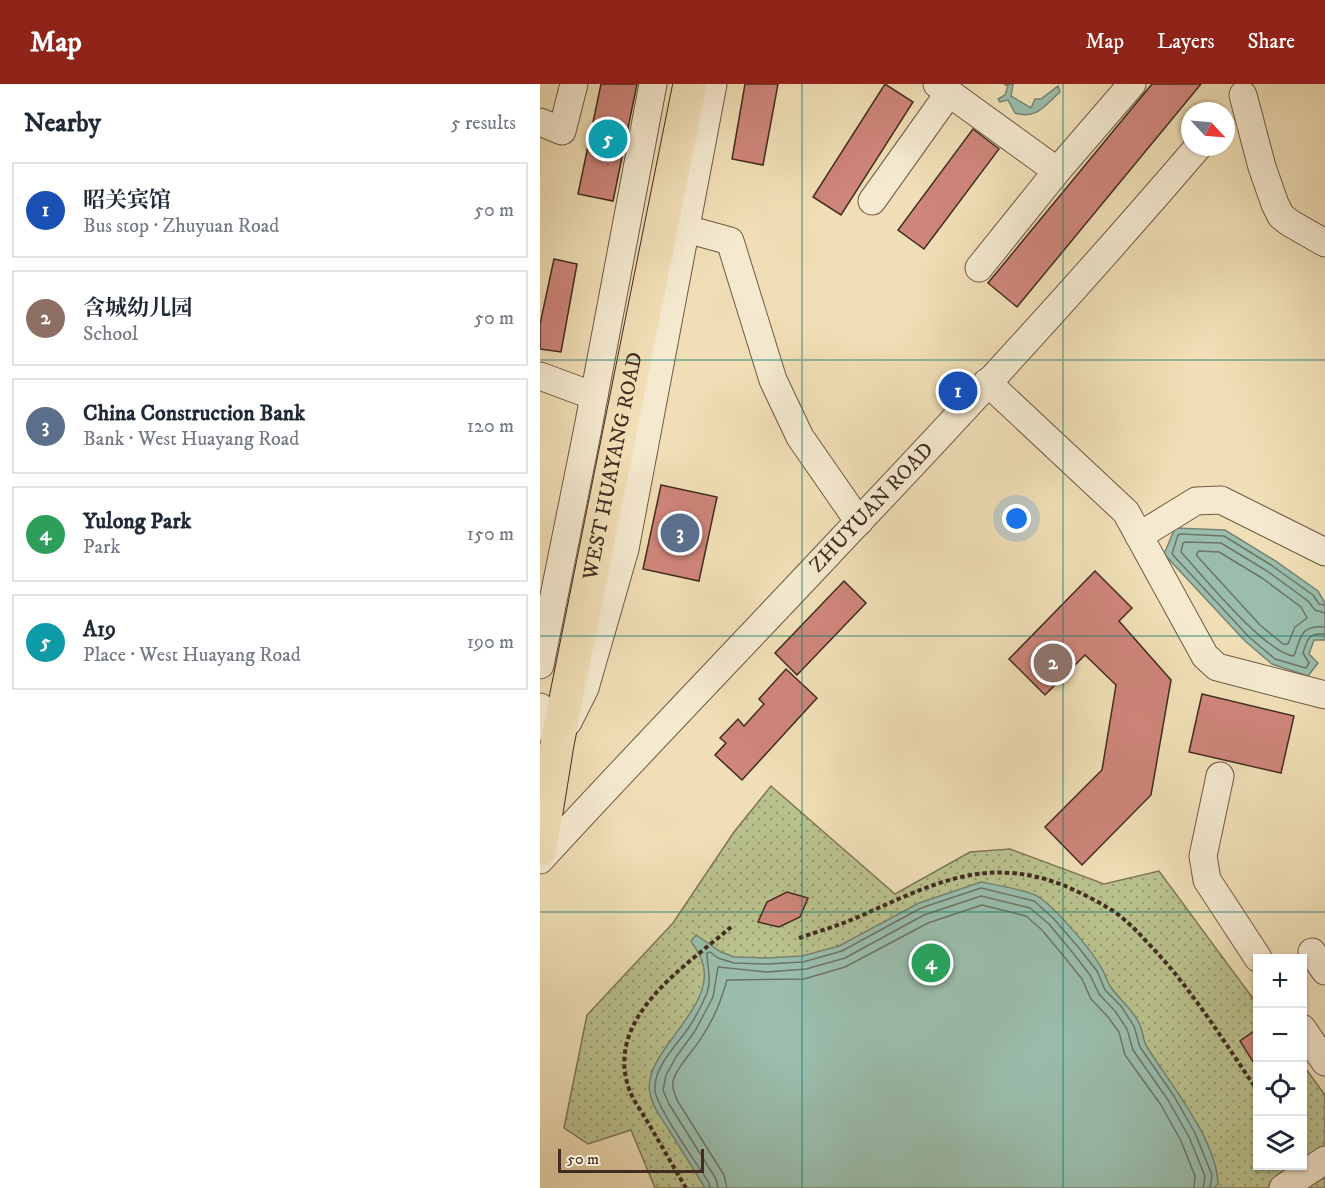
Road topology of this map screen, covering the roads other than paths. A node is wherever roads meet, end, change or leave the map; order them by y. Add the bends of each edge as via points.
1 (574, 84) edge
2 (652, 84) edge
3 (690, 84) edge
4 (713, 84) edge
5 (1132, 84) edge
6 (943, 88) edge
7 (1240, 98) edge
8 (540, 122) edge
9 (1190, 156) edge
10 (1057, 171) junction
11 (872, 201) dead end
12 (674, 226) junction
13 (1325, 243) edge
14 (979, 268) dead end
15 (540, 376) edge
16 (987, 382) junction
17 (594, 396) junction
18 (859, 522) junction
19 (1139, 536) junction
20 (1325, 552) edge
21 (549, 577) edge
22 (589, 585) junction
23 (540, 665) edge
24 (1325, 695) edge
25 (540, 707) edge
26 (557, 744) junction
27 (1220, 776) dead end
28 (540, 849) edge
29 (540, 861) edge
30 (1255, 954) edge
31 (1307, 1035) edge
32 (1325, 1062) edge
33 (1325, 1160) edge
34 (1283, 1188) edge

1 - 8 street via 562,131
2 - 17 street
3 - 12 main road, WEST HUAYANG ROAD
4 - 12 street
5 - 10 street
6 - 10 street
6 - 11 street
7 - 13 street via 1281,216
9 - 16 street, ZHUYUAN ROAD
10 - 14 street
12 - 18 street via 730,241 778,390 800,437
12 - 22 main road, WEST HUAYANG ROAD
12 - 26 street via 625,549 585,688
15 - 17 street
16 - 18 street, ZHUYUAN ROAD
16 - 19 street via 1126,512
17 - 21 street
18 - 29 street, ZHUYUAN ROAD
19 - 20 street via 1197,501 1221,500
19 - 24 street via 1205,656 1217,668
21 - 22 street
21 - 23 street
22 - 26 main road, WEST HUAYANG ROAD
25 - 26 street
26 - 28 main road, WEST HUAYANG ROAD
27 - 30 street via 1203,856 1204,869 1207,880
31 - 32 street
33 - 34 street

